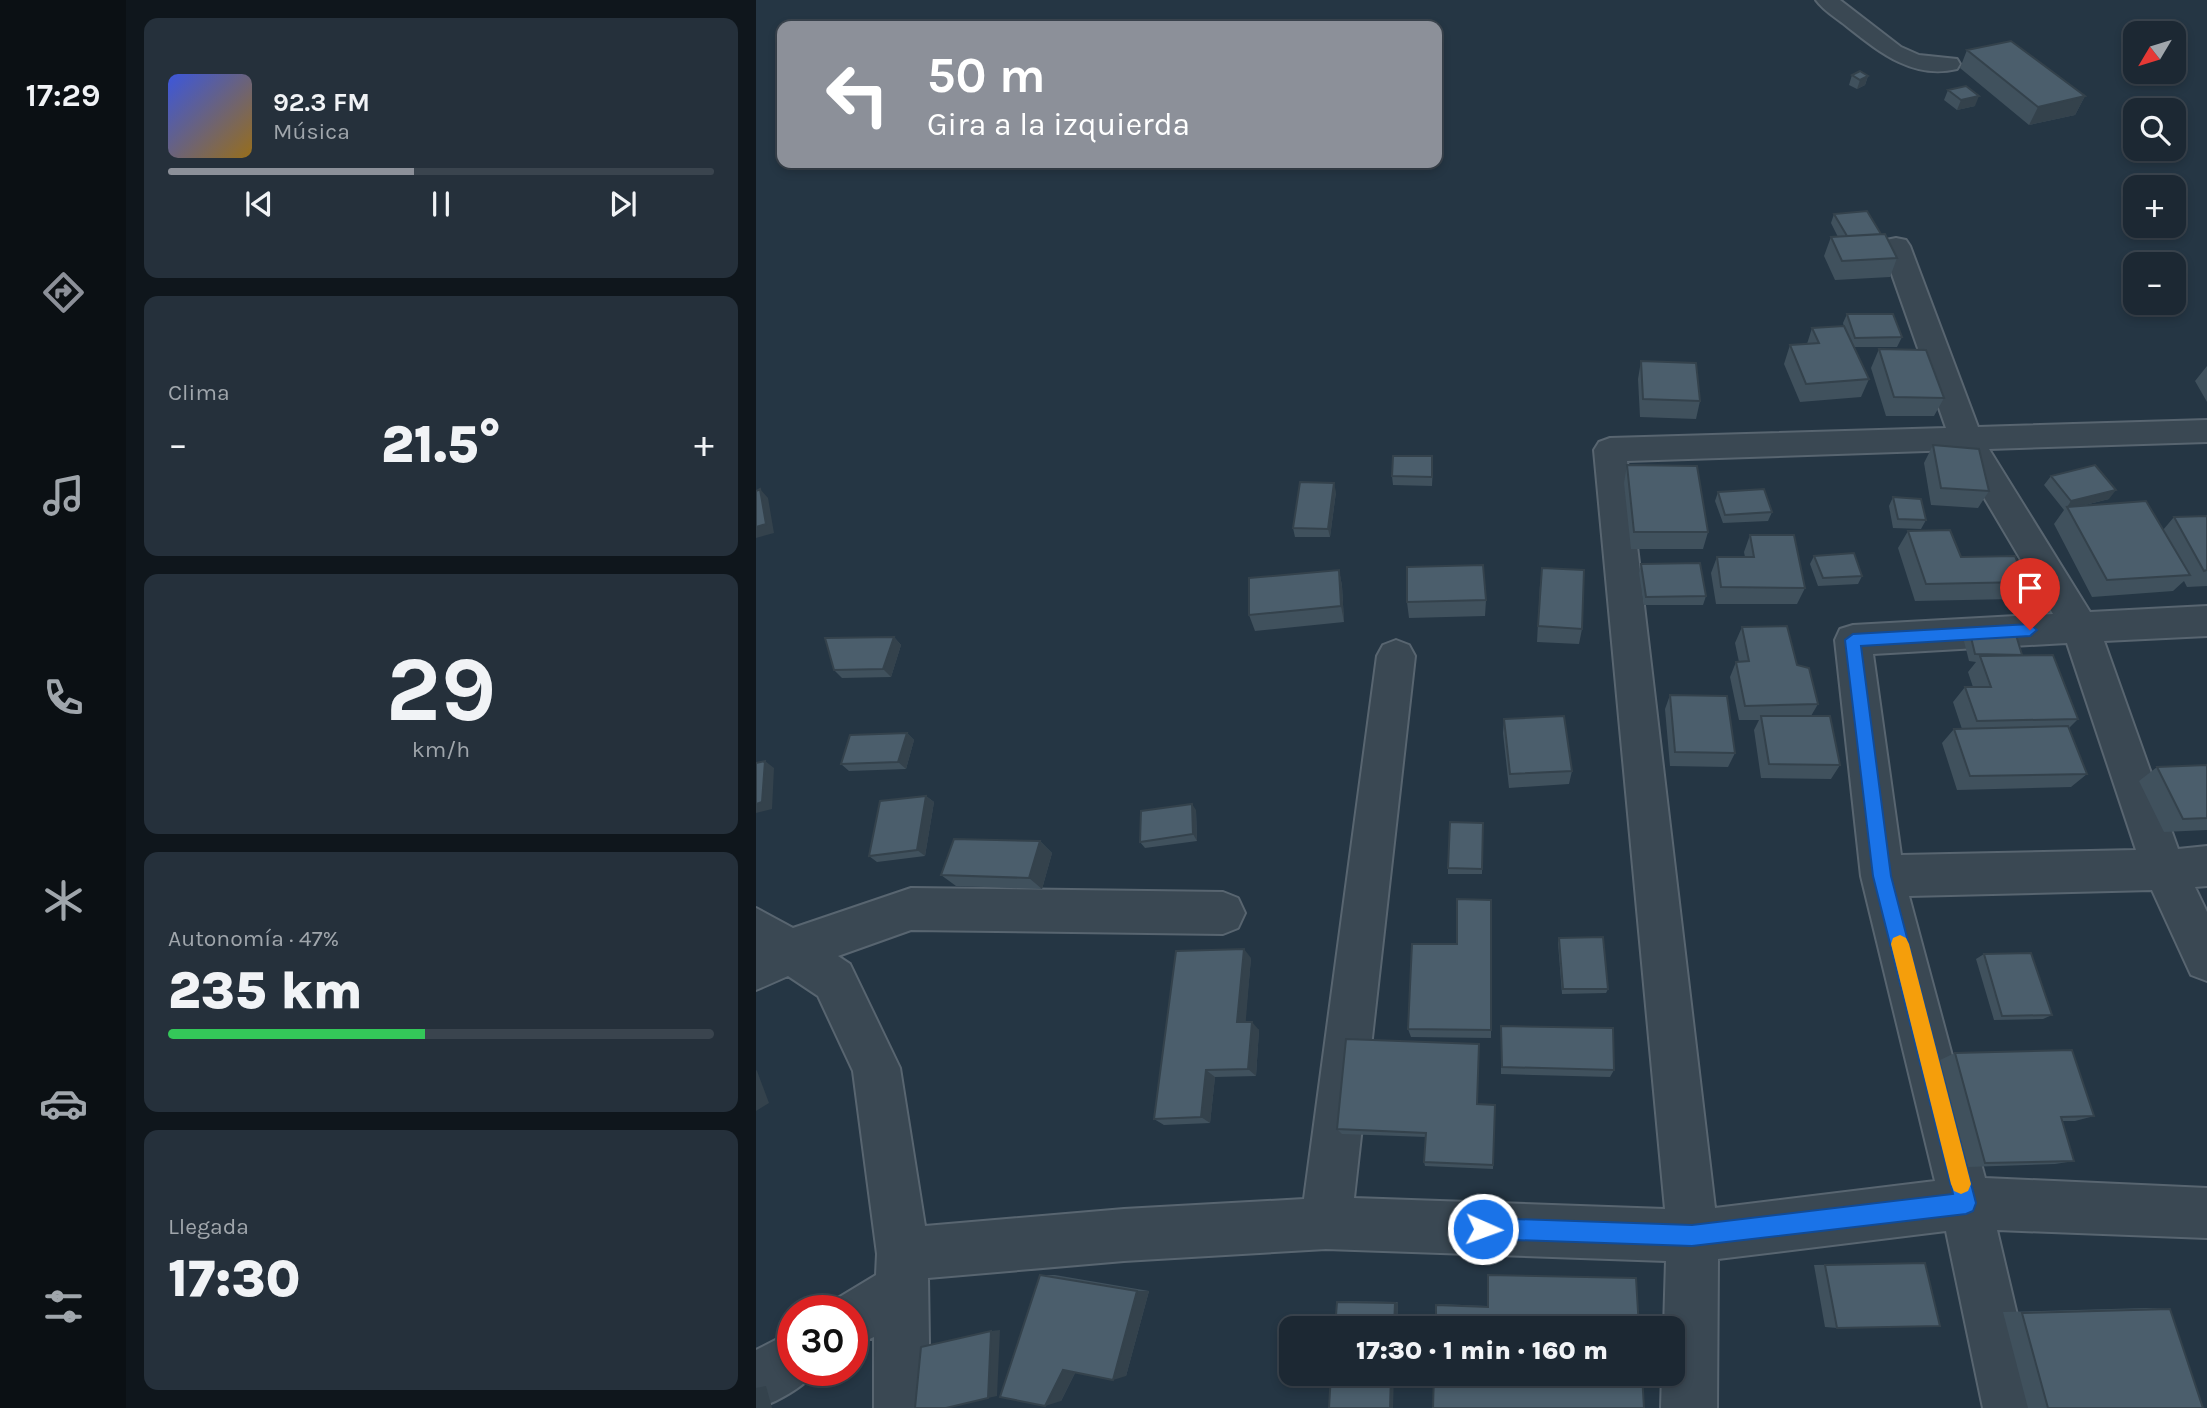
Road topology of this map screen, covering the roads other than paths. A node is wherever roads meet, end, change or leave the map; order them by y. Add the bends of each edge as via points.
1 (1828, 0) edge
2 (1949, 64) dead end
3 (1896, 246) dead end
4 (2204, 436) edge
5 (1967, 440) junction
6 (2207, 621) edge
7 (2080, 627) junction
8 (1396, 656) dead end
9 (2207, 866) edge
10 (2164, 870) junction
11 (1882, 876) junction
12 (1223, 913) dead end
13 (767, 950) edge
14 (2207, 959) edge
15 (1966, 1203) junction
16 (2207, 1213) edge
17 (1326, 1223) junction
18 (1692, 1236) junction
19 (902, 1271) junction
20 (868, 1304) edge
21 (777, 1368) edge
22 (756, 1382) edge
23 (902, 1408) edge
24 (1689, 1408) edge
25 (2011, 1408) edge

1 - 2 street via 1893,52 1915,62
3 - 5 street
4 - 5 street
5 - 7 street
5 - 18 street via 1610,450
6 - 7 street
7 - 10 street
7 - 11 street via 1853,640
8 - 17 street
9 - 10 street
10 - 11 street
10 - 14 street
11 - 15 street
12 - 13 street via 911,909
13 - 19 street via 834,980 876,1068
15 - 16 street
15 - 18 street
15 - 25 street
17 - 18 street
17 - 19 street via 1124,1235
18 - 24 street
19 - 20 street
19 - 23 street
21 - 22 street

